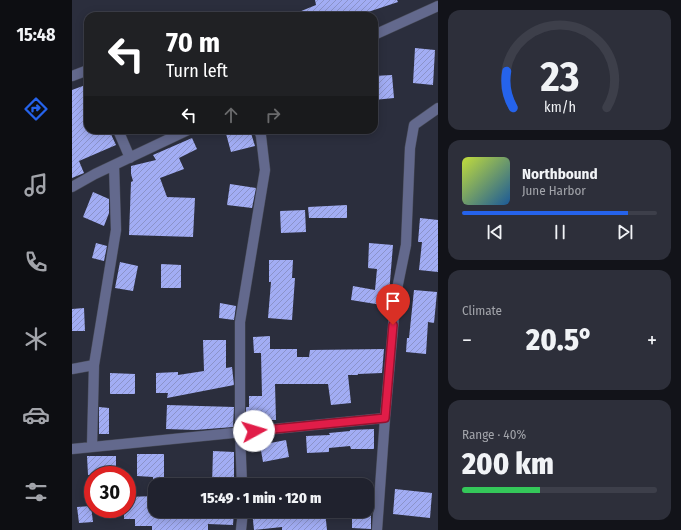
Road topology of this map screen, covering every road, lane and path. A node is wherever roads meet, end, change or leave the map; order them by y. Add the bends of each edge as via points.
1 (438, 6) edge
2 (378, 33) edge
3 (84, 72) edge
4 (72, 76) edge
5 (438, 108) edge
6 (120, 134) edge
7 (180, 134) edge
8 (260, 134) edge
9 (130, 158) junction
10 (114, 165) junction
11 (72, 187) edge
12 (94, 365) junction
13 (72, 369) edge
14 (385, 418) junction
15 (240, 433) junction
16 (92, 446) junction
17 (72, 449) edge
18 (242, 478) edge
19 (242, 518) edge
20 (241, 530) edge
21 (377, 530) edge

1 - 2 street
3 - 4 street
5 - 14 street via 414,125 410,148 406,245 396,294
6 - 9 street
7 - 9 street
8 - 15 street via 265,170 240,322
9 - 10 street
10 - 11 street
10 - 12 street via 116,230
12 - 13 street
12 - 16 street
14 - 15 street
14 - 21 street
15 - 16 street
15 - 18 street
16 - 17 street
19 - 20 street

